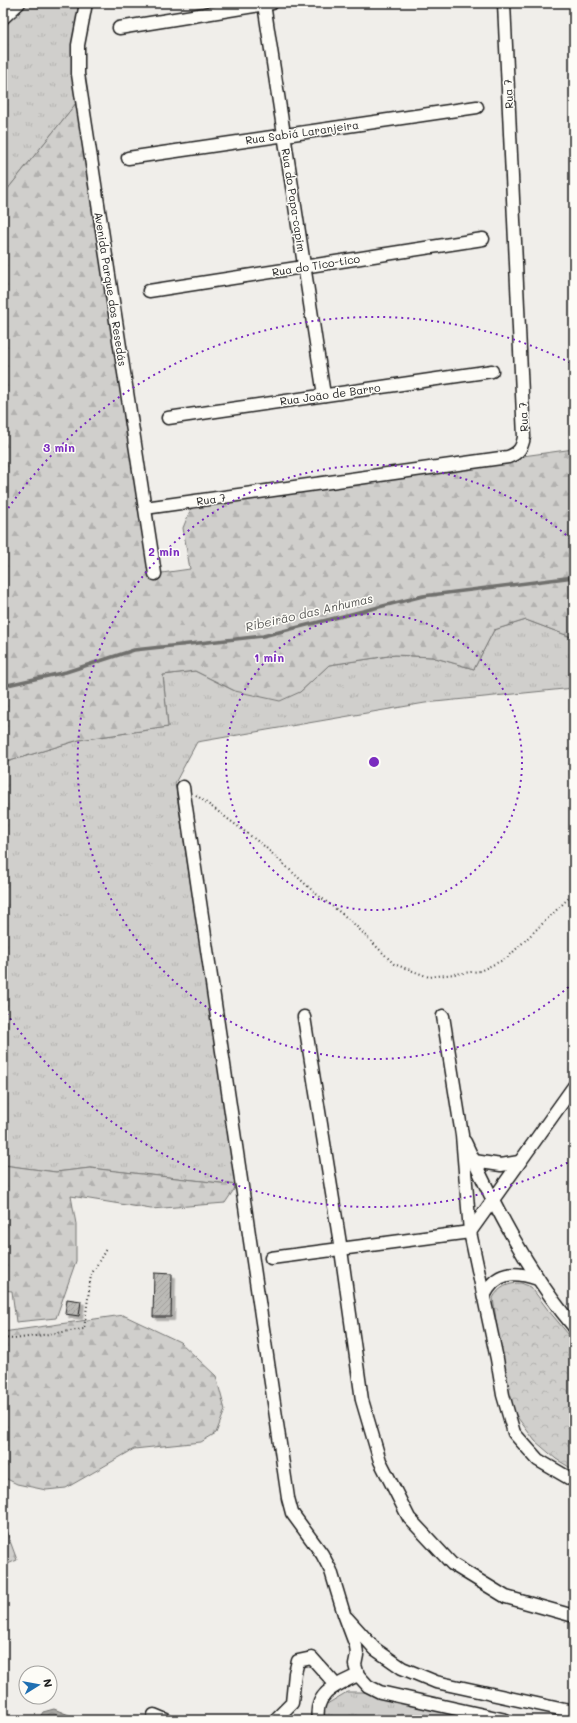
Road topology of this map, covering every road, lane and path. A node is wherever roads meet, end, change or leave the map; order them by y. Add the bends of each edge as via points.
1 (19, 3) edge
2 (86, 3) edge
3 (504, 3) edge
4 (268, 4) edge
5 (252, 5) edge
6 (3, 18) edge
7 (119, 28) dead end
8 (477, 107) dead end
9 (284, 135) junction
10 (128, 158) dead end
11 (483, 239) dead end
12 (305, 266) junction
13 (149, 291) dead end
14 (492, 371) dead end
15 (324, 395) junction
16 (168, 418) dead end
17 (145, 508) junction
18 (155, 574) dead end
19 (184, 787) joint
20 (574, 893) edge
21 (443, 1016) dead end
22 (304, 1017) dead end
23 (574, 1086) edge
24 (462, 1135) junction
25 (474, 1161) junction
26 (519, 1162) junction
27 (492, 1200) junction
28 (470, 1232) junction
29 (106, 1249) dead end
30 (341, 1250) junction
31 (271, 1258) dead end
32 (538, 1279) junction
33 (484, 1296) junction
34 (574, 1326) edge
35 (3, 1338) edge
36 (574, 1481) edge
37 (344, 1614) junction
38 (574, 1616) edge
39 (358, 1675) junction
40 (336, 1685) junction
41 (574, 1712) edge
42 (154, 1715) dead end
43 (166, 1720) edge
44 (275, 1720) edge
45 (318, 1720) edge
46 (506, 1720) edge

1 - 6 street
2 - 17 street, Avenida Parque dos Resedás via 78,44 78,74
3 - 17 street, Rua 7 via 524,429 522,447 516,454 508,457
4 - 5 street
4 - 9 street, Rua do Papa-capim
5 - 7 street
8 - 9 street, Rua Sabiá Laranjeira
9 - 10 street, Rua Sabiá Laranjeira
9 - 12 street, Rua do Papa-capim
11 - 12 street, Rua do Tico-tico
12 - 13 street, Rua do Tico-tico
12 - 15 street, Rua do Papa-capim
14 - 15 street, Rua João de Barro
15 - 16 street, Rua João de Barro
17 - 18 street, Avenida Parque dos Resedás
19 - 20 path via 264,846 350,920 394,964 429,977 480,971 507,958
19 - 37 street via 288,1498 292,1513 322,1554 331,1571
21 - 24 street
22 - 30 street
23 - 26 street
24 - 25 street
24 - 28 street
25 - 26 street via 501,1165
25 - 27 street
26 - 27 street
27 - 28 street
27 - 32 street
28 - 30 street
28 - 33 street
29 - 35 path via 91,1275 84,1329 14,1339
30 - 31 street
30 - 38 street via 362,1400 380,1461 409,1518 452,1564 506,1598
32 - 33 street via 521,1274 505,1275 492,1284
32 - 34 street
33 - 36 street via 503,1395 514,1433 538,1460
37 - 39 street via 356,1646 355,1665
37 - 41 street via 376,1649 402,1668 436,1682
39 - 40 street
39 - 46 street via 368,1686 380,1692
40 - 44 street via 312,1658 298,1661 292,1703
40 - 45 street via 323,1695 317,1710
42 - 43 street

